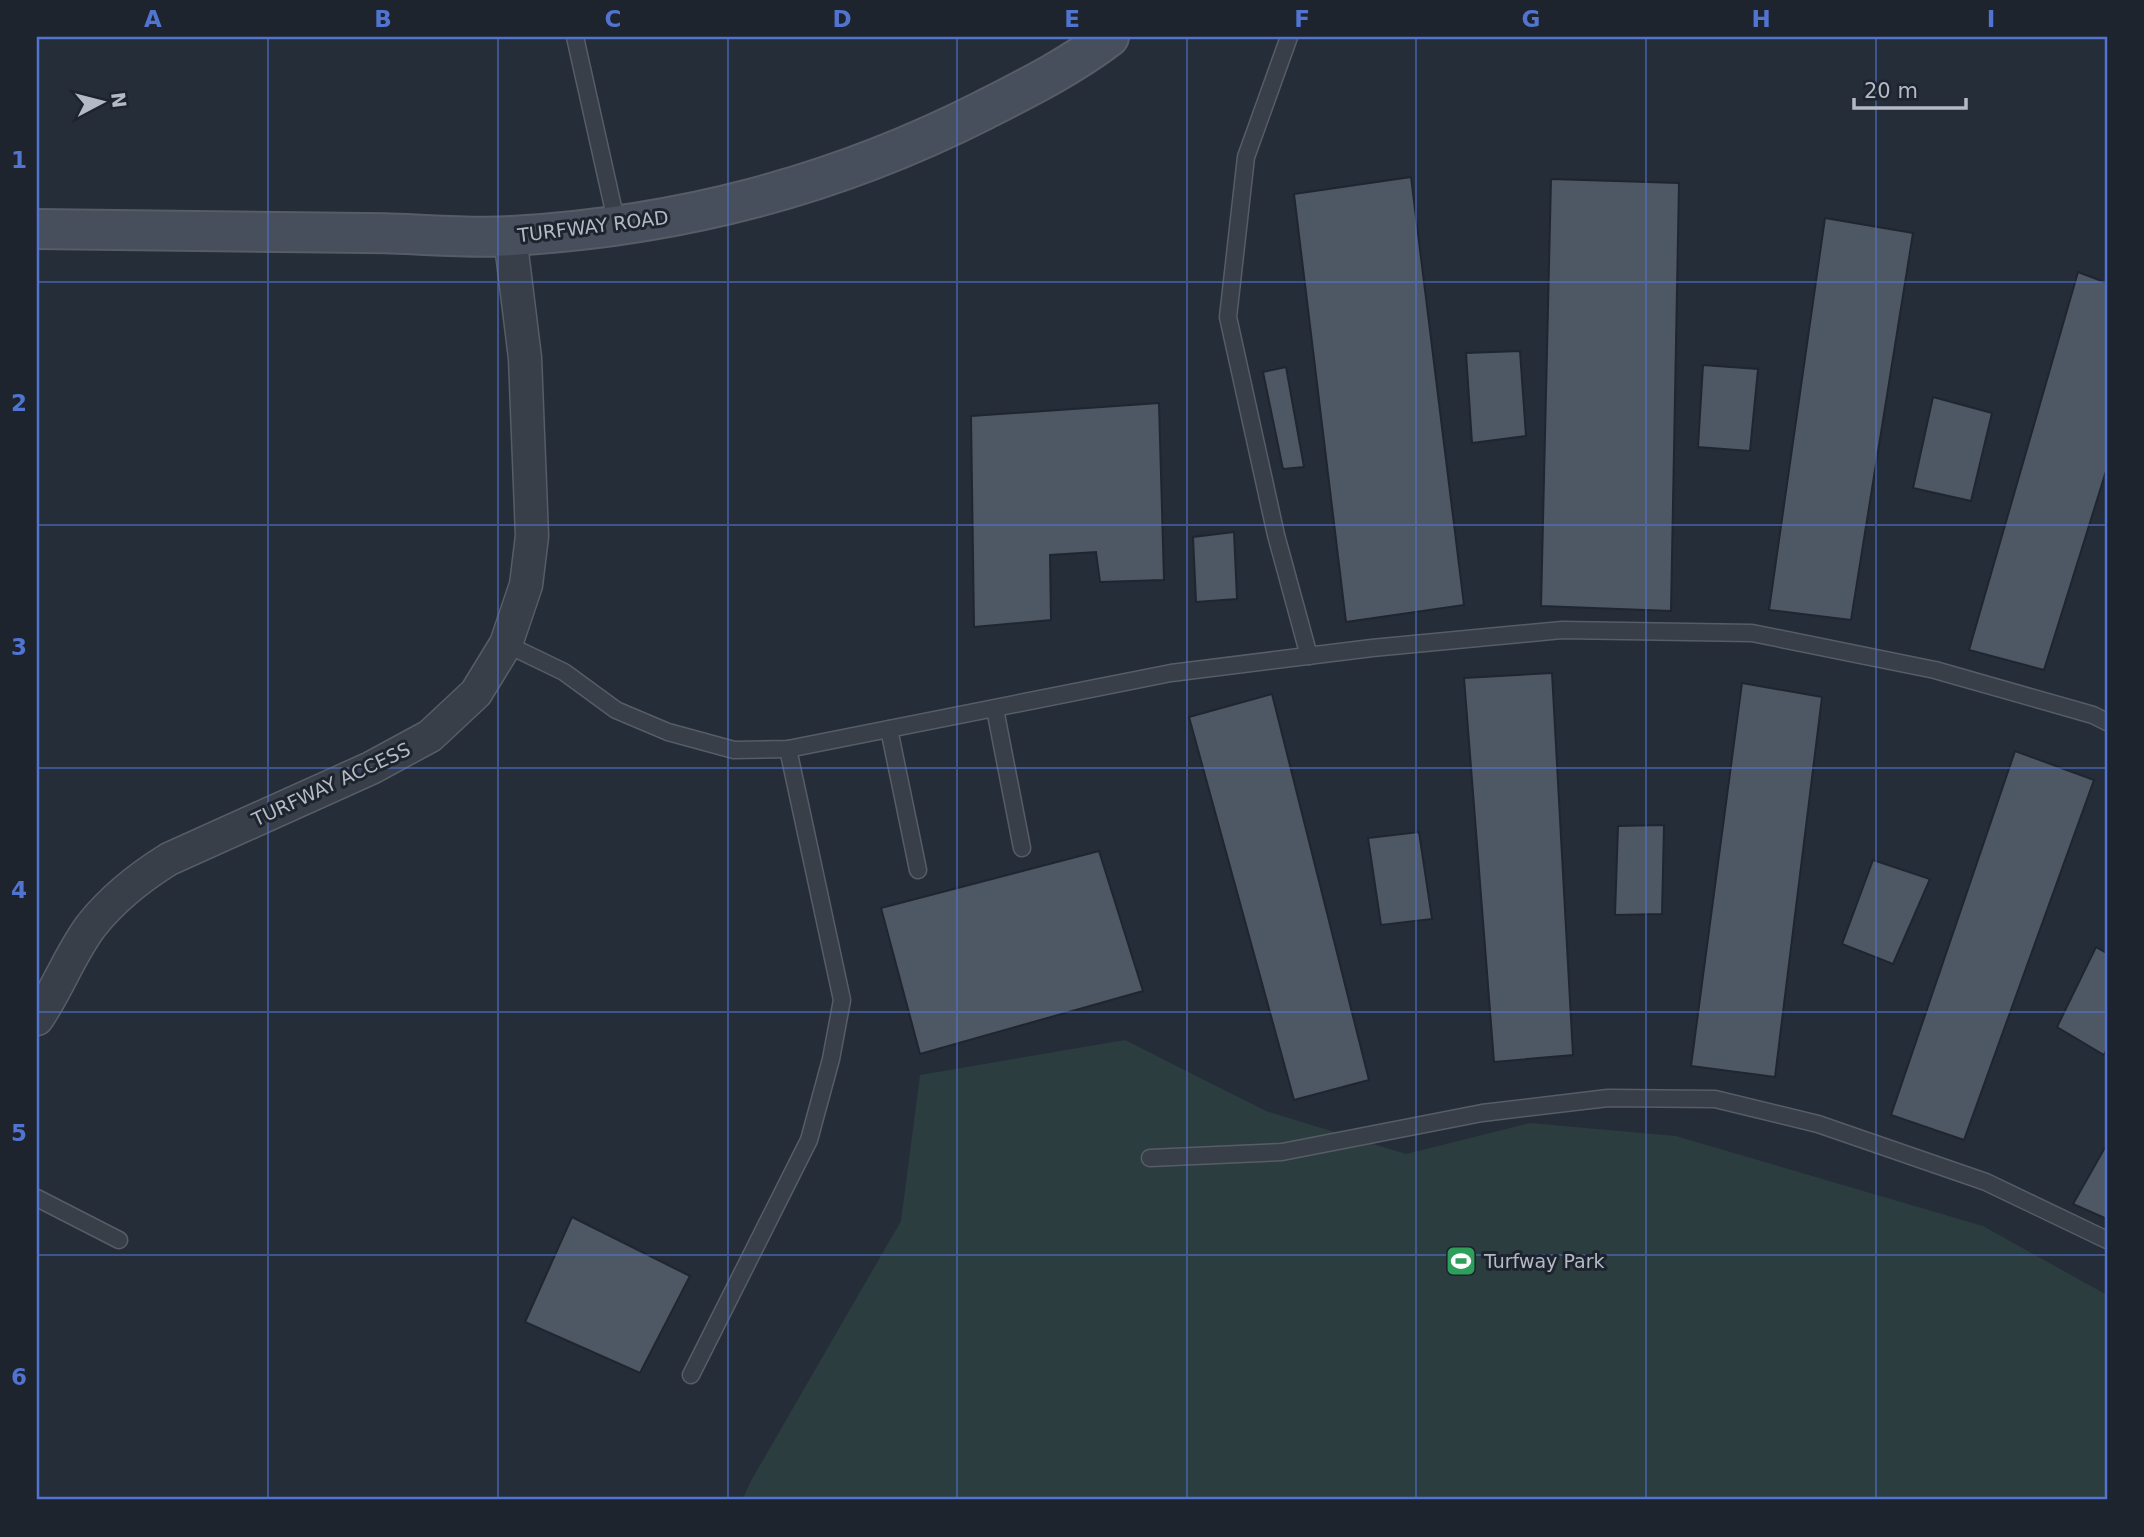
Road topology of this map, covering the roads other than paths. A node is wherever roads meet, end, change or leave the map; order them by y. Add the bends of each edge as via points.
1 (575, 37) edge
2 (1110, 37) edge
3 (1289, 37) edge
4 (617, 225) junction
5 (37, 229) edge
6 (510, 236) junction
7 (506, 644) junction
8 (1309, 656) junction
9 (995, 709) junction
10 (2107, 722) edge
11 (889, 729) junction
12 (788, 748) junction
13 (1022, 848) dead end
14 (918, 870) dead end
15 (37, 1019) edge
16 (1150, 1158) dead end
17 (37, 1198) edge
18 (119, 1240) dead end
19 (2107, 1240) edge
20 (691, 1375) dead end

1 - 4 lane
2 - 4 main road, TURFWAY ROAD via 1028,88 864,165 712,209
3 - 8 lane via 1246,157 1228,317 1276,535
4 - 6 main road, TURFWAY ROAD
5 - 6 main road, TURFWAY ROAD
6 - 7 street, TURFWAY ACCESS via 525,358 532,536 526,585
7 - 12 lane via 564,672 616,710 668,732 734,750
7 - 15 street, TURFWAY ACCESS via 476,693 430,736 139,877 90,927
8 - 9 lane via 1171,673
8 - 10 lane via 1562,630 1752,633 1935,670
9 - 11 lane
9 - 13 lane
11 - 12 lane
11 - 14 lane
12 - 20 lane via 842,1000 809,1140
16 - 19 lane via 1282,1152 1482,1112 1608,1098 1715,1099 1818,1124 1986,1182
17 - 18 lane

